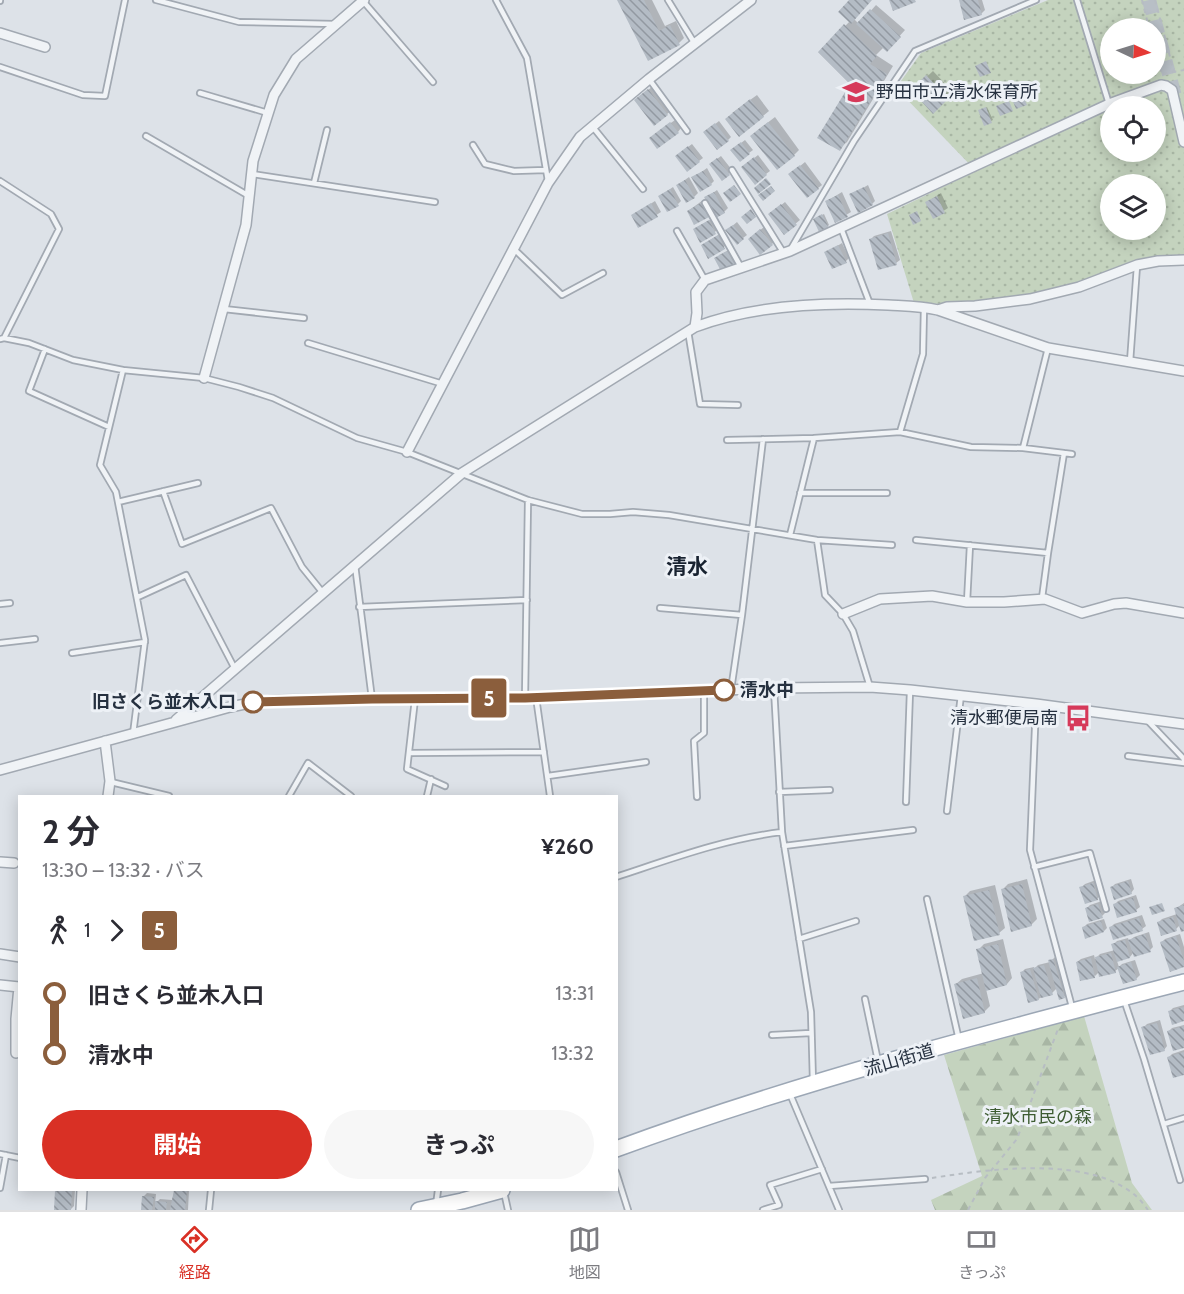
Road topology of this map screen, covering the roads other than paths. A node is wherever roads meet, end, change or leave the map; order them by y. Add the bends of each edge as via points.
1 (125, 0) edge
2 (156, 0) edge
3 (363, 0) edge
4 (496, 0) edge
5 (668, 0) edge
6 (752, 0) edge
7 (1036, 0) edge
8 (1077, 0) edge
9 (335, 24) junction
10 (0, 33) edge
11 (695, 44) junction
12 (45, 47) dead end
13 (0, 67) edge
14 (649, 79) junction
15 (433, 82) dead end
16 (200, 93) dead end
17 (1106, 96) edge
18 (1132, 96) edge
19 (1100, 109) edge
20 (268, 113) junction
21 (592, 126) junction
22 (327, 130) dead end
23 (687, 131) dead end
24 (146, 136) dead end
25 (1184, 142) edge
26 (473, 145) dead end
27 (546, 170) junction
28 (732, 170) dead end
29 (252, 174) junction
30 (0, 181) edge
31 (315, 183) junction
32 (548, 183) junction
33 (643, 189) dead end
34 (249, 196) junction
35 (435, 202) dead end
36 (705, 203) dead end
37 (841, 228) junction
38 (677, 231) dead end
39 (514, 249) junction
40 (787, 253) junction
41 (1184, 260) edge
42 (1137, 265) junction
43 (742, 269) junction
44 (603, 273) dead end
45 (705, 280) junction
46 (870, 304) junction
47 (924, 307) junction
48 (224, 309) junction
49 (938, 310) junction
50 (304, 318) dead end
51 (692, 329) junction
52 (2, 338) edge
53 (308, 343) dead end
54 (1048, 348) junction
55 (45, 349) junction
56 (1130, 362) junction
57 (123, 370) junction
58 (1184, 371) edge
59 (204, 378) junction
60 (443, 384) junction
61 (738, 405) dead end
62 (109, 427) junction
63 (900, 432) junction
64 (814, 438) junction
65 (728, 440) dead end
66 (763, 440) junction
67 (1023, 448) junction
68 (407, 452) junction
69 (1064, 453) junction
70 (1072, 454) dead end
71 (462, 473) junction
72 (198, 483) dead end
73 (163, 491) junction
74 (800, 493) junction
75 (887, 494) dead end
76 (528, 500) junction
77 (118, 502) junction
78 (752, 529) junction
79 (790, 535) junction
80 (817, 540) junction
81 (916, 540) dead end
82 (892, 545) dead end
83 (970, 545) junction
84 (1048, 553) junction
85 (355, 565) junction
86 (324, 593) junction
87 (138, 597) junction
88 (1042, 599) junction
89 (527, 600) junction
90 (967, 602) junction
91 (10, 603) dead end
92 (0, 604) edge
93 (359, 608) junction
94 (660, 608) dead end
95 (1184, 613) edge
96 (843, 614) junction
97 (742, 615) junction
98 (35, 639) dead end
99 (145, 642) junction
100 (0, 643) edge
101 (72, 653) dead end
102 (235, 669) junction
103 (870, 687) junction
104 (774, 688) junction
105 (731, 690) junction
106 (910, 690) junction
107 (704, 691) junction
108 (961, 695) junction
109 (525, 698) junction
110 (536, 698) junction
111 (372, 699) junction
112 (415, 699) junction
113 (1036, 704) junction
114 (1145, 718) junction
115 (175, 721) junction
116 (1184, 724) edge
117 (133, 734) junction
118 (105, 741) junction
119 (544, 752) junction
120 (409, 753) junction
121 (1128, 756) dead end
122 (1184, 761) edge
123 (646, 762) dead end
124 (0, 770) edge
125 (548, 776) junction
126 (431, 779) junction
127 (110, 782) junction
128 (445, 786) dead end
129 (830, 790) dead end
130 (780, 792) junction
131 (108, 795) edge
132 (165, 795) edge
133 (290, 795) edge
134 (350, 795) edge
135 (427, 795) edge
136 (550, 795) edge
137 (697, 797) dead end
138 (906, 802) dead end
139 (948, 812) dead end
140 (913, 830) dead end
141 (782, 832) junction
142 (784, 846) junction
143 (0, 861) edge
144 (14, 863) dead end
145 (1034, 867) junction
146 (618, 876) edge
147 (927, 899) dead end
148 (1106, 909) dead end
149 (856, 921) dead end
150 (799, 939) junction
151 (0, 954) edge
152 (18, 957) edge
153 (1184, 982) edge
154 (0, 985) edge
155 (18, 987) edge
156 (1123, 997) junction
157 (864, 999) dead end
158 (1069, 1012) junction
159 (18, 1019) edge
160 (811, 1033) junction
161 (772, 1035) dead end
162 (960, 1042) junction
163 (16, 1053) dead end
164 (879, 1065) junction
165 (813, 1085) junction
166 (789, 1092) junction
167 (1184, 1119) edge
168 (1164, 1124) junction
169 (619, 1146) edge
170 (0, 1154) edge
171 (6, 1155) junction
172 (18, 1158) edge
173 (822, 1169) junction
174 (618, 1178) edge
175 (925, 1179) road end
176 (1180, 1180) dead end
177 (829, 1186) junction
178 (0, 1188) edge
179 (82, 1191) edge
180 (211, 1191) edge
181 (438, 1191) edge
182 (499, 1191) edge
183 (503, 1191) edge
184 (436, 1207) junction
185 (81, 1210) edge
186 (209, 1210) edge
187 (419, 1210) edge
188 (508, 1210) edge
189 (628, 1210) edge
190 (763, 1210) edge
191 (839, 1210) edge

1 - 13 lane via 105,96 83,95
2 - 9 lane via 239,22
3 - 9 street
3 - 15 lane
4 - 27 lane via 527,58
5 - 11 lane
6 - 11 street
7 - 40 lane via 915,51 854,141
8 - 17 lane
9 - 20 street via 296,60 274,95
10 - 12 street
11 - 14 street
14 - 21 street
14 - 23 lane
16 - 20 lane
18 - 25 street via 1166,86 1173,93
19 - 37 street
20 - 29 street
21 - 32 street via 580,136
21 - 33 lane
22 - 31 lane
24 - 34 lane
26 - 27 lane via 485,164 514,171
27 - 32 lane
28 - 40 lane
29 - 31 lane
29 - 34 street
30 - 52 lane via 51,214 59,229
31 - 35 lane
32 - 39 street
34 - 48 street via 246,225
36 - 43 lane
37 - 40 street
37 - 46 lane
38 - 45 lane
39 - 44 lane via 562,295
39 - 60 street
40 - 43 street
41 - 42 street
42 - 49 street via 1079,287 1030,299
42 - 56 lane
43 - 45 street
45 - 51 street via 696,292
46 - 47 street
46 - 51 street via 811,305 759,312 711,321
47 - 49 street
47 - 63 lane via 923,354
48 - 50 lane
48 - 59 street
49 - 54 street
51 - 61 lane via 700,404
51 - 71 street
52 - 55 lane
53 - 60 lane
54 - 56 street
54 - 67 lane
55 - 57 lane via 74,360
55 - 62 lane via 29,391
56 - 58 street
57 - 59 lane
57 - 62 lane
59 - 68 lane via 273,398 357,438
60 - 68 street
62 - 77 lane via 100,465
63 - 64 lane
63 - 67 lane via 971,447
64 - 66 lane
64 - 74 lane
65 - 66 lane
66 - 78 lane
67 - 69 lane
68 - 71 lane
69 - 70 lane
69 - 84 lane
71 - 76 lane
71 - 85 street
72 - 73 lane
73 - 77 lane
73 - 86 lane via 182,544 272,508 302,567
74 - 75 lane
74 - 79 lane
76 - 78 lane via 582,514 669,515
76 - 89 lane
77 - 87 lane
78 - 79 lane
78 - 97 lane
79 - 80 lane
80 - 82 lane
80 - 96 lane via 825,595
81 - 83 lane
83 - 84 lane
83 - 90 lane
84 - 88 lane
85 - 86 street
85 - 93 lane
86 - 102 street
87 - 99 lane
87 - 102 lane via 186,575
88 - 90 street
88 - 95 street via 1082,613 1126,603
89 - 93 lane
89 - 109 lane
90 - 96 street via 932,596 880,599
91 - 92 lane
93 - 111 lane
94 - 97 lane
96 - 103 lane via 853,631
97 - 105 lane
98 - 100 lane
99 - 101 lane
99 - 117 lane
102 - 115 street
103 - 104 street
103 - 106 street
104 - 105 street
104 - 130 lane
105 - 107 street
106 - 108 street
106 - 138 lane
107 - 110 street
107 - 137 lane via 704,734 694,741
108 - 113 street
108 - 139 lane
109 - 110 street
109 - 112 street
110 - 119 lane
111 - 112 street
111 - 115 street via 256,702
112 - 120 lane
113 - 114 street
113 - 145 lane via 1030,850
114 - 116 street
114 - 122 lane
115 - 117 street
117 - 118 street
118 - 124 street
118 - 127 street
119 - 120 lane
119 - 125 lane
120 - 126 lane via 407,769
121 - 122 lane
123 - 125 lane
125 - 136 lane
126 - 128 lane
126 - 135 lane
127 - 131 street
127 - 132 lane
129 - 130 lane
130 - 141 lane
133 - 134 lane via 308,763
140 - 142 lane
141 - 142 lane
141 - 146 lane via 718,843
142 - 150 lane
143 - 144 street
145 - 148 lane via 1090,853
145 - 158 lane
147 - 162 lane
149 - 150 lane
150 - 160 lane
151 - 152 street
153 - 156 main road, 流山街道
154 - 155 street
156 - 158 main road, 流山街道
156 - 168 lane
157 - 164 lane
158 - 162 main road, 流山街道
159 - 163 street
160 - 161 lane
160 - 165 lane
162 - 164 main road, 流山街道
164 - 165 main road, 流山街道
165 - 166 main road, 流山街道
166 - 169 main road, 流山街道
166 - 173 lane
167 - 168 lane
168 - 176 lane
170 - 171 lane
171 - 172 lane
171 - 178 lane
173 - 177 lane
173 - 190 lane via 770,1185 779,1205
174 - 189 lane
175 - 177 lane
177 - 191 lane
179 - 185 street
180 - 186 lane
181 - 184 lane
182 - 184 main road
183 - 188 lane
184 - 187 main road

